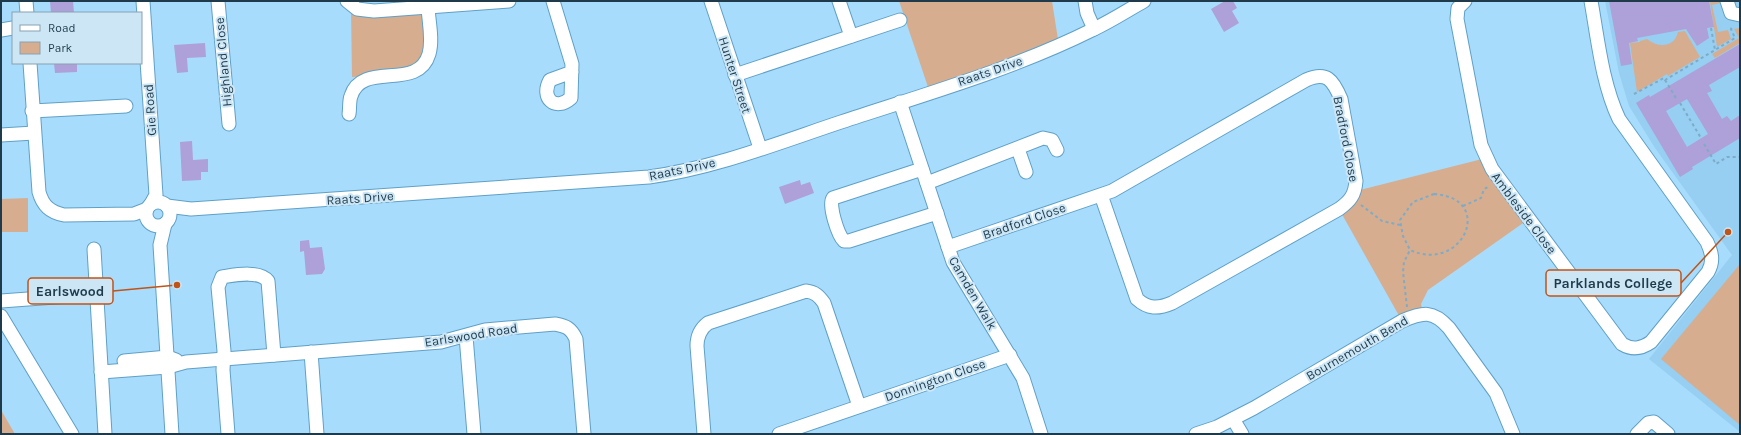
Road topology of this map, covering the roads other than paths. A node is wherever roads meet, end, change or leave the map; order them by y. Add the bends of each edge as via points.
1 (26, 1) edge
2 (142, 1) edge
3 (218, 1) edge
4 (346, 1) edge
5 (508, 1) edge
6 (553, 1) edge
7 (711, 1) edge
8 (839, 1) edge
9 (1086, 1) edge
10 (1144, 1) edge
11 (1465, 1) edge
12 (1591, 1) edge
13 (1727, 1) edge
14 (428, 8) junction
15 (26, 12) edge
16 (1737, 15) edge
17 (900, 20) dead end
18 (12, 28) edge
19 (1094, 29) junction
20 (1, 30) edge
21 (851, 36) junction
22 (30, 64) edge
23 (572, 72) dead end
24 (735, 75) junction
25 (900, 102) junction
26 (126, 106) dead end
27 (32, 111) junction
28 (349, 114) dead end
29 (229, 124) dead end
30 (34, 133) junction
31 (1, 135) edge
32 (760, 148) junction
33 (1018, 149) junction
34 (1057, 150) dead end
35 (922, 169) junction
36 (1026, 172) dead end
37 (927, 183) junction
38 (1101, 195) junction
39 (157, 203) junction
40 (191, 209) junction
41 (937, 213) junction
42 (134, 214) junction
43 (167, 222) junction
44 (150, 224) junction
45 (160, 241) junction
46 (948, 247) junction
47 (94, 249) dead end
48 (96, 294) junction
49 (1, 301) edge
50 (1, 316) edge
51 (466, 336) junction
52 (311, 352) junction
53 (274, 355) junction
54 (1010, 355) junction
55 (224, 359) junction
56 (168, 362) junction
57 (101, 368) junction
58 (860, 406) junction
59 (1233, 419) junction
60 (72, 434) edge
61 (105, 434) edge
62 (172, 434) edge
63 (228, 434) edge
64 (318, 434) edge
65 (474, 434) edge
66 (584, 434) edge
67 (704, 434) edge
68 (780, 434) edge
69 (1041, 434) edge
70 (1196, 434) edge
71 (1242, 434) edge
72 (1513, 434) edge
73 (1638, 434) edge
74 (1668, 434) edge

1 - 15 street
2 - 39 street, Gie Road
3 - 29 street, Highland Close
4 - 14 street via 357,9 374,11
5 - 14 street
6 - 23 street via 569,47
7 - 24 street, Hunter Street
8 - 21 street
9 - 19 street via 1087,13
10 - 19 street, Raats Drive
11 - 12 street, Ambleside Close via 1458,8 1457,19 1478,130 1486,158 1622,344 1627,347 1641,347 1650,342 1712,264 1712,256 1707,242 1614,109
13 - 16 street via 1730,10
14 - 28 street via 431,40 426,62 413,73 362,81 351,96
17 - 21 street
18 - 20 street
19 - 25 street, Raats Drive via 1025,59
21 - 24 street
22 - 27 street
24 - 32 street, Hunter Street
25 - 32 street, Raats Drive
25 - 35 street, Camden Walk
26 - 27 street
27 - 30 street
30 - 31 street
30 - 42 street via 39,192 43,204 48,209 64,215
32 - 40 street, Raats Drive via 693,169 649,177
33 - 34 street via 1046,138 1052,140
33 - 36 street
33 - 37 street
35 - 37 street, Camden Walk
35 - 41 street via 833,198 830,206 841,239 849,241
37 - 41 street, Camden Walk
38 - 38 street, Bradford Close via 1314,76 1323,76 1331,81 1341,99 1356,182 1356,191 1352,197 1339,209 1172,303 1156,308 1144,305 1137,299
38 - 46 street, Bradford Close
39 - 40 street, Raats Drive
39 - 42 street
39 - 43 street via 169,210
39 - 44 street via 146,217
40 - 43 street, Raats Drive
41 - 46 street, Camden Walk
42 - 44 street
43 - 44 street via 158,227
43 - 45 street
44 - 45 street
45 - 56 street
46 - 54 street, Camden Walk via 964,282
47 - 48 street
48 - 49 street
48 - 57 street
50 - 60 street
51 - 52 street, Earlswood Road via 441,342
51 - 65 street
51 - 66 street, Earlswood Road via 485,330 554,324 565,326 572,331 578,348
52 - 53 street, Earlswood Road
52 - 64 street
53 - 55 street, Earlswood Road
53 - 55 street via 268,281 258,274 227,276 222,277 218,288
54 - 58 street, Donnington Close
54 - 69 street, Camden Walk via 1024,378
55 - 56 street, Earlswood Road
55 - 63 street
56 - 57 street, Earlswood Road
56 - 62 street
57 - 61 street
58 - 67 street via 824,303 813,292 806,291 702,327 697,346
58 - 68 street, Donnington Close
59 - 70 street, Bournemouth Bend
59 - 71 street
59 - 72 street, Bournemouth Bend via 1413,316 1423,313 1440,318 1449,328 1496,393
73 - 74 street via 1648,423 1654,422

